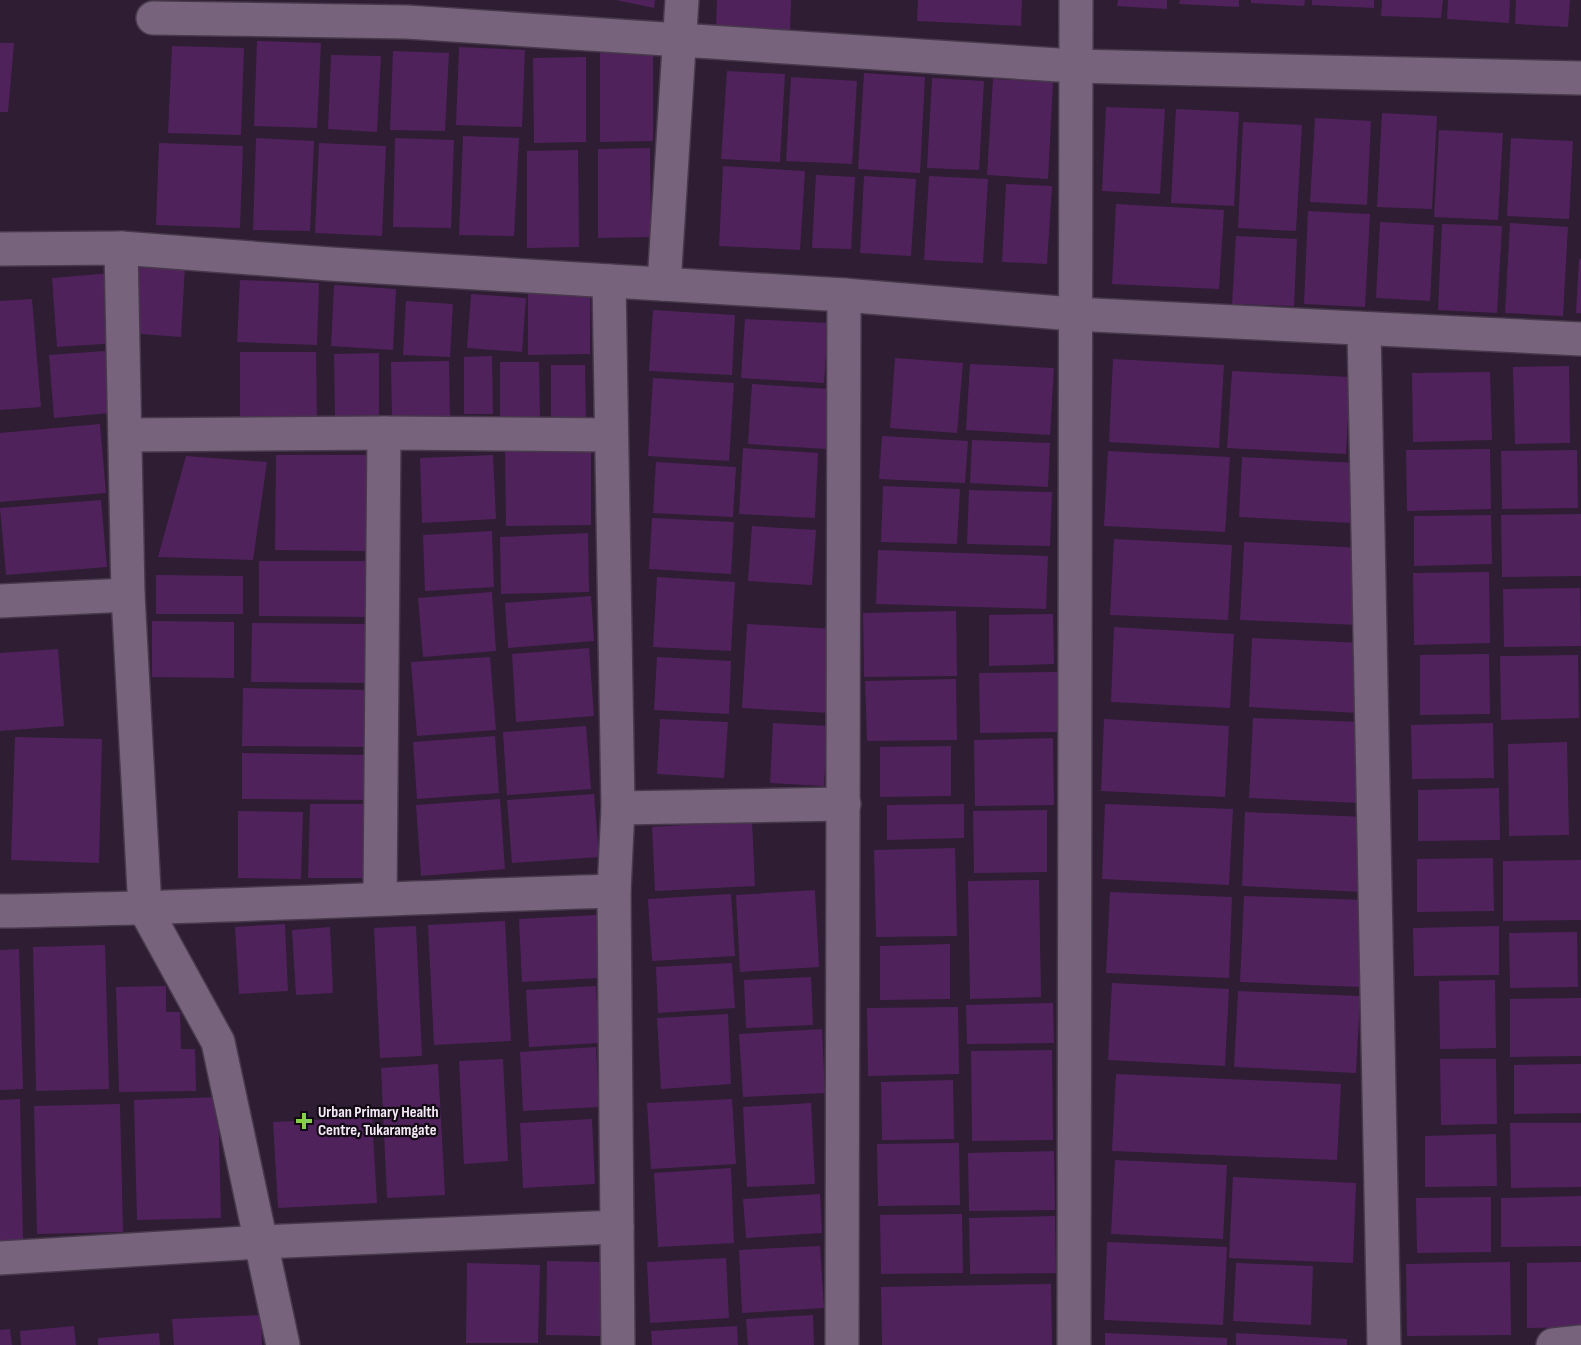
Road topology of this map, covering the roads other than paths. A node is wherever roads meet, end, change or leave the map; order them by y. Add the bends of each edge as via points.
1 (682, 0) edge
2 (1076, 0) edge
3 (153, 18) dead end
4 (680, 40) junction
5 (1074, 66) junction
6 (1581, 78) edge
7 (121, 248) junction
8 (0, 249) edge
9 (609, 281) junction
10 (664, 284) junction
11 (844, 295) junction
12 (1073, 314) junction
13 (1364, 328) junction
14 (1581, 339) edge
15 (384, 433) junction
16 (125, 435) junction
17 (610, 435) junction
18 (128, 595) junction
19 (0, 601) edge
20 (844, 804) junction
21 (618, 808) junction
22 (614, 891) junction
23 (380, 898) junction
24 (145, 909) junction
25 (0, 911) edge
26 (617, 1227) junction
27 (261, 1242) junction
28 (0, 1257) edge
29 (1581, 1342) edge
30 (283, 1345) edge
31 (618, 1345) edge
32 (842, 1345) edge
33 (1074, 1345) edge
34 (1384, 1345) edge
35 (1553, 1345) edge

1 - 4 street
2 - 5 street
3 - 4 street via 406,22
4 - 5 street
4 - 10 street
5 - 6 street
5 - 12 street
7 - 8 street
7 - 9 street
7 - 16 street
9 - 10 street
9 - 17 street
10 - 11 street
11 - 12 street
11 - 20 street
12 - 13 street
12 - 33 street
13 - 14 street
13 - 34 street
15 - 16 street
15 - 17 street
15 - 23 street
16 - 18 street
17 - 21 street
18 - 19 street
18 - 24 street
20 - 21 street
20 - 32 street
21 - 22 street
22 - 23 street
22 - 26 street
23 - 24 street
24 - 25 street
24 - 27 street via 218,1042
26 - 27 street
26 - 31 street
27 - 28 street
27 - 30 street
29 - 35 street

